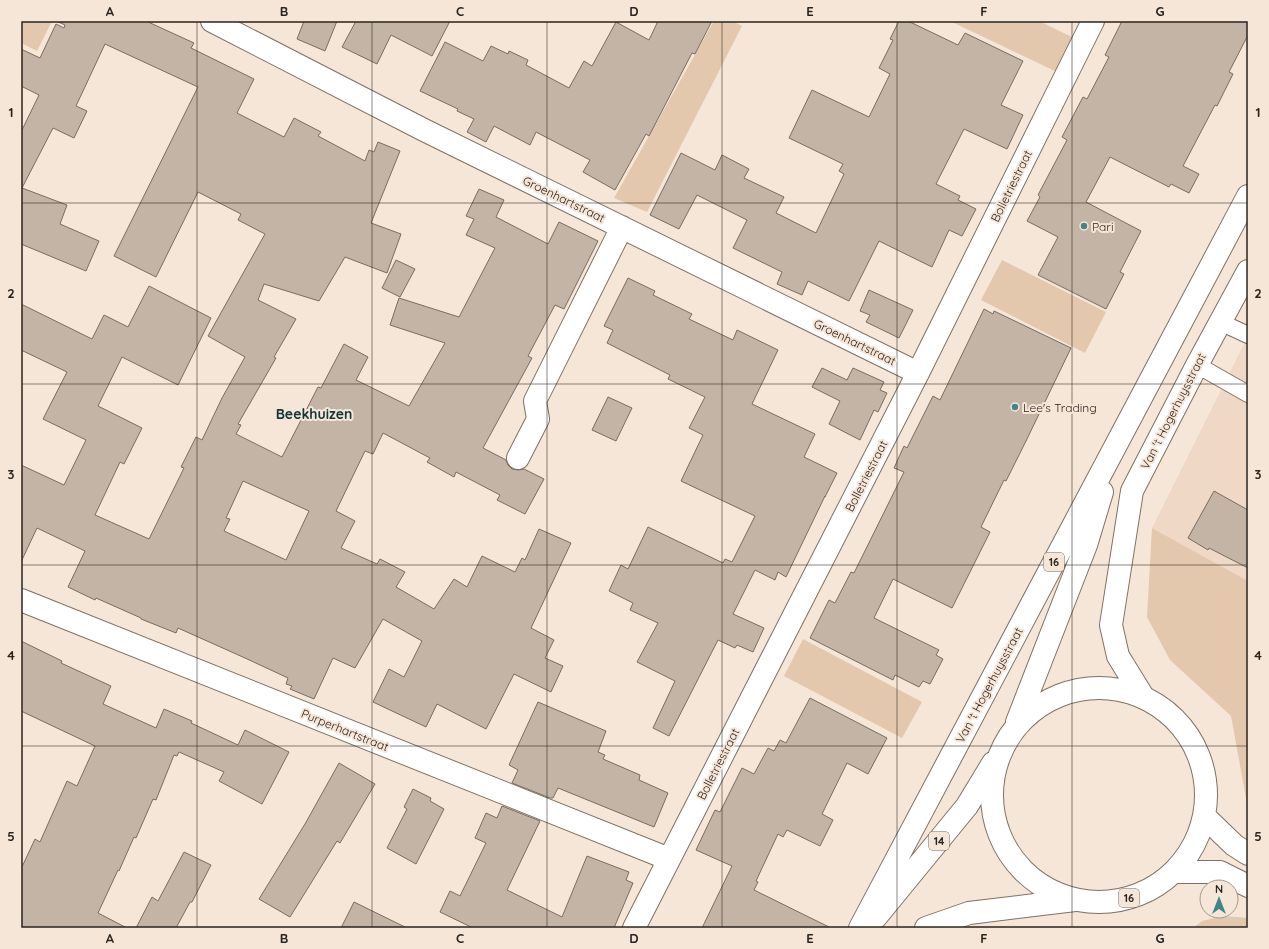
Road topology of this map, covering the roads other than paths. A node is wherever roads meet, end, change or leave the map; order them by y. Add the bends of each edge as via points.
1 (212, 21) edge
2 (1093, 21) edge
3 (1248, 196) edge
4 (622, 228) junction
5 (1248, 271) edge
6 (1242, 293) edge
7 (1220, 322) junction
8 (1248, 335) edge
9 (1197, 365) junction
10 (918, 373) junction
11 (1248, 394) edge
12 (1118, 443) junction
13 (518, 458) dead end
14 (21, 600) edge
15 (1142, 695) junction
16 (1017, 722) junction
17 (1003, 747) junction
18 (1205, 817) junction
19 (1248, 854) edge
20 (669, 859) junction
21 (1174, 872) junction
22 (1248, 886) edge
23 (1078, 900) junction
24 (634, 928) edge
25 (860, 928) edge
26 (866, 928) edge
27 (926, 928) edge

1 - 4 main road, Groenhartstraat
2 - 10 main road, Bolletriestraat
3 - 12 main road, Van 't Hogerhuysstraat / 16
4 - 10 main road, Groenhartstraat
4 - 13 main road via 535,401 538,419
5 - 6 main road, Van 't Hogerhuysstraat / 16
6 - 7 main road, Van 't Hogerhuysstraat / 16
7 - 8 lane
7 - 9 main road, Van 't Hogerhuysstraat / 16
9 - 11 lane
9 - 15 main road, Van 't Hogerhuysstraat / 16 via 1132,491 1111,625 1118,656
10 - 20 main road, Bolletriestraat
12 - 16 main road, Van 't Hogerhuysstraat via 1086,545
12 - 25 main road, Van 't Hogerhuysstraat / 16
14 - 20 main road, Purperhartstraat
15 - 16 main road, 16 via 1101,688 1074,691 1048,701
15 - 18 main road, 16 via 1182,726 1199,754 1207,785
16 - 17 main road, 16
17 - 23 main road, 16 via 993,778 993,810 1003,842 1021,868 1047,888
17 - 26 main road, 14 via 967,806
18 - 19 main road via 1234,845
18 - 21 main road, 16 via 1193,847
20 - 24 main road, Bolletriestraat
21 - 22 main road via 1220,872
21 - 23 main road, 16 via 1153,888 1129,898 1104,902
23 - 27 main road via 970,913

